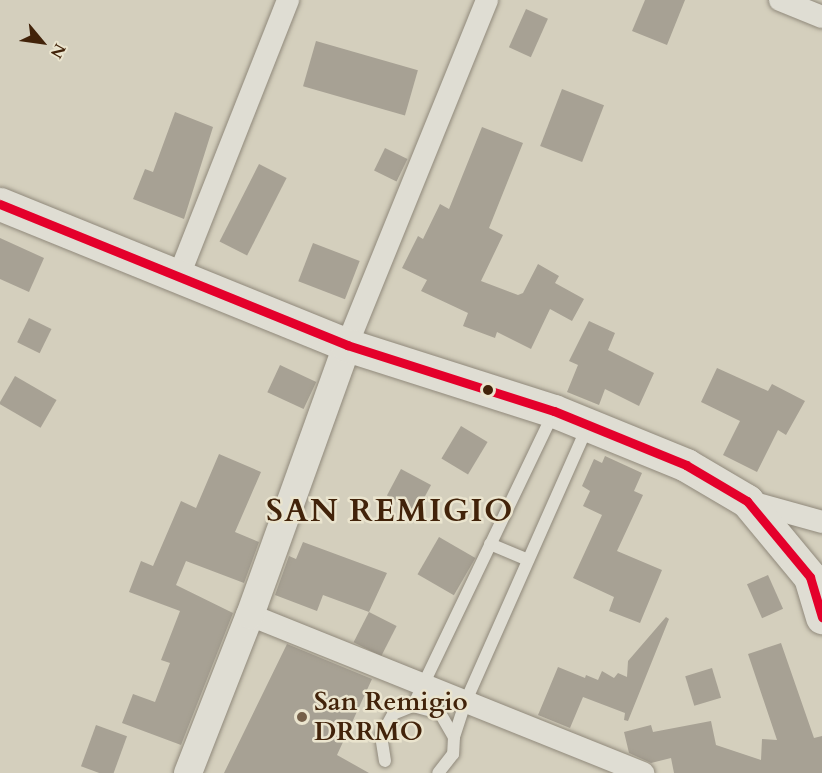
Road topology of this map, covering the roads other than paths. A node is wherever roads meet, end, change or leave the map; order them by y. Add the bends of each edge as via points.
1 (288, 0) edge
2 (487, 0) edge
3 (780, 0) edge
4 (822, 17) edge
5 (0, 204) edge
6 (178, 278) junction
7 (346, 345) junction
8 (554, 411) junction
9 (589, 425) junction
10 (747, 501) junction
11 (822, 522) edge
12 (490, 544) junction
13 (528, 560) junction
14 (250, 615) junction
15 (822, 617) edge
16 (418, 696) junction
17 (465, 703) junction
18 (454, 736) junction
19 (385, 761) dead end
20 (443, 772) edge
21 (188, 773) edge
22 (643, 773) edge

1 - 6 street
2 - 7 street
3 - 4 street
5 - 6 main road
6 - 7 main road
7 - 8 main road
7 - 14 street
8 - 9 main road
8 - 12 lane
9 - 10 main road via 686,465
9 - 13 lane
10 - 11 street
10 - 15 main road via 810,578
12 - 13 lane
12 - 16 lane
13 - 17 lane
14 - 16 street
14 - 21 street
16 - 17 street
16 - 18 lane via 440,713
16 - 19 lane via 393,714 381,736
17 - 18 lane
17 - 22 street
18 - 20 lane via 453,754

